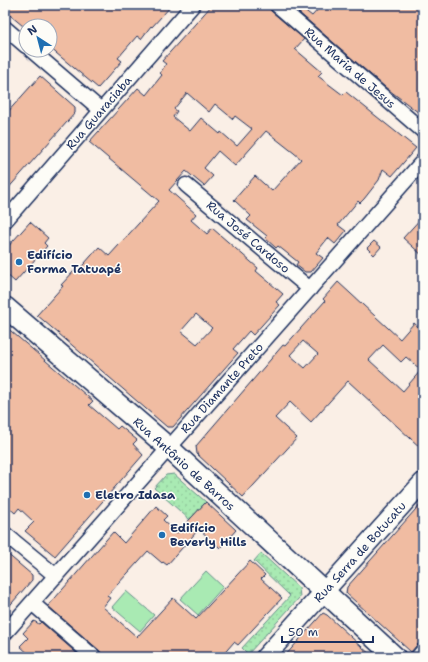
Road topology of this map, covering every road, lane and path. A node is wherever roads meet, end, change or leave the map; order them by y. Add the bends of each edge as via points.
1 (193, 5) edge
2 (277, 5) edge
3 (5, 28) edge
4 (18, 39) edge
5 (39, 58) edge
6 (101, 110) junction
7 (423, 131) edge
8 (423, 161) edge
9 (186, 185) dead end
10 (5, 221) edge
11 (310, 289) junction
12 (5, 307) edge
13 (169, 448) junction
14 (423, 482) edge
15 (5, 534) edge
16 (56, 576) junction
17 (324, 592) junction
18 (32, 602) junction
19 (5, 633) edge
20 (423, 651) edge
21 (94, 657) edge
22 (265, 657) edge
23 (395, 657) edge
24 (418, 657) edge

1 - 6 street, Rua Guaraciaba
2 - 7 street, Rua Maria de Jesus
3 - 4 street
5 - 6 street
6 - 10 street, Rua Guaraciaba
8 - 11 street, Rua Diamante Preto
9 - 11 street, Rua José Cardoso
11 - 13 street, Rua Diamante Preto
12 - 13 main road, Rua Antônio de Barros
13 - 16 street, Rua Diamante Preto
13 - 17 main road, Rua Antônio de Barros
14 - 17 street, Rua Serra de Botucatu
15 - 16 street
16 - 18 street, Rua Diamante Preto
17 - 22 street, Rua Serra de Botucatu
17 - 23 main road, Rua Antônio de Barros
18 - 19 street, Rua Diamante Preto
18 - 21 street
20 - 24 street

